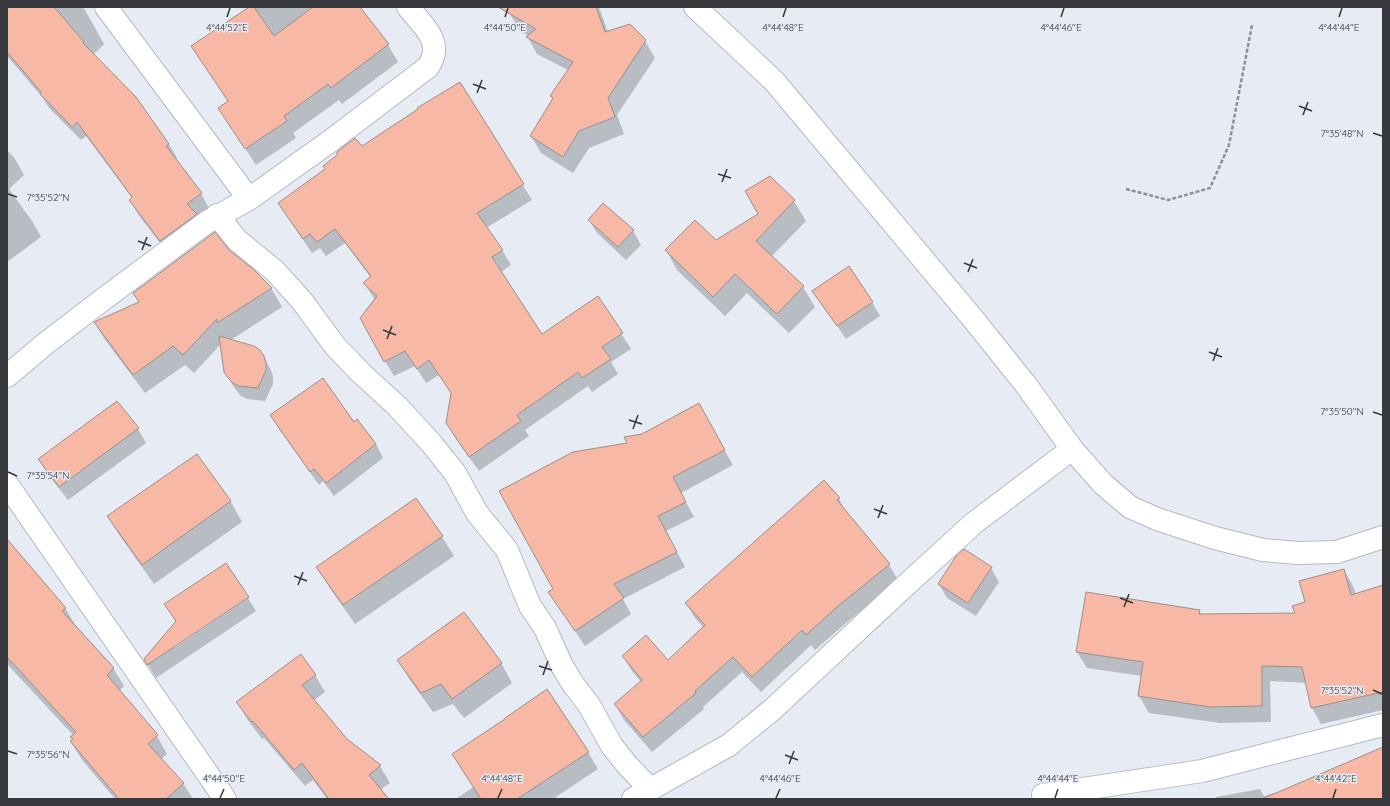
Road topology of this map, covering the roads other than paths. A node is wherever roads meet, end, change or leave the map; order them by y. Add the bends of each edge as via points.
1 (106, 7) edge
2 (408, 7) edge
3 (695, 7) edge
4 (248, 199) junction
5 (217, 215) junction
6 (7, 376) edge
7 (1072, 449) junction
8 (7, 484) edge
9 (1383, 537) edge
10 (1383, 725) edge
11 (642, 794) edge
12 (1043, 795) dead end
13 (225, 799) edge

1 - 4 street
2 - 4 street via 432,37 434,56 428,67
3 - 7 street via 774,81 834,151 1026,385
4 - 5 street
5 - 6 street via 45,344
5 - 11 street via 237,240 275,271 302,301 336,346 397,406 455,473 477,513 507,550 530,606 562,666 589,705 612,746 628,766
7 - 9 street via 1103,484 1130,507 1157,519 1215,538 1263,550 1298,553 1337,552
7 - 11 street via 974,523 773,709 729,745
8 - 13 street
10 - 12 street via 1202,771

